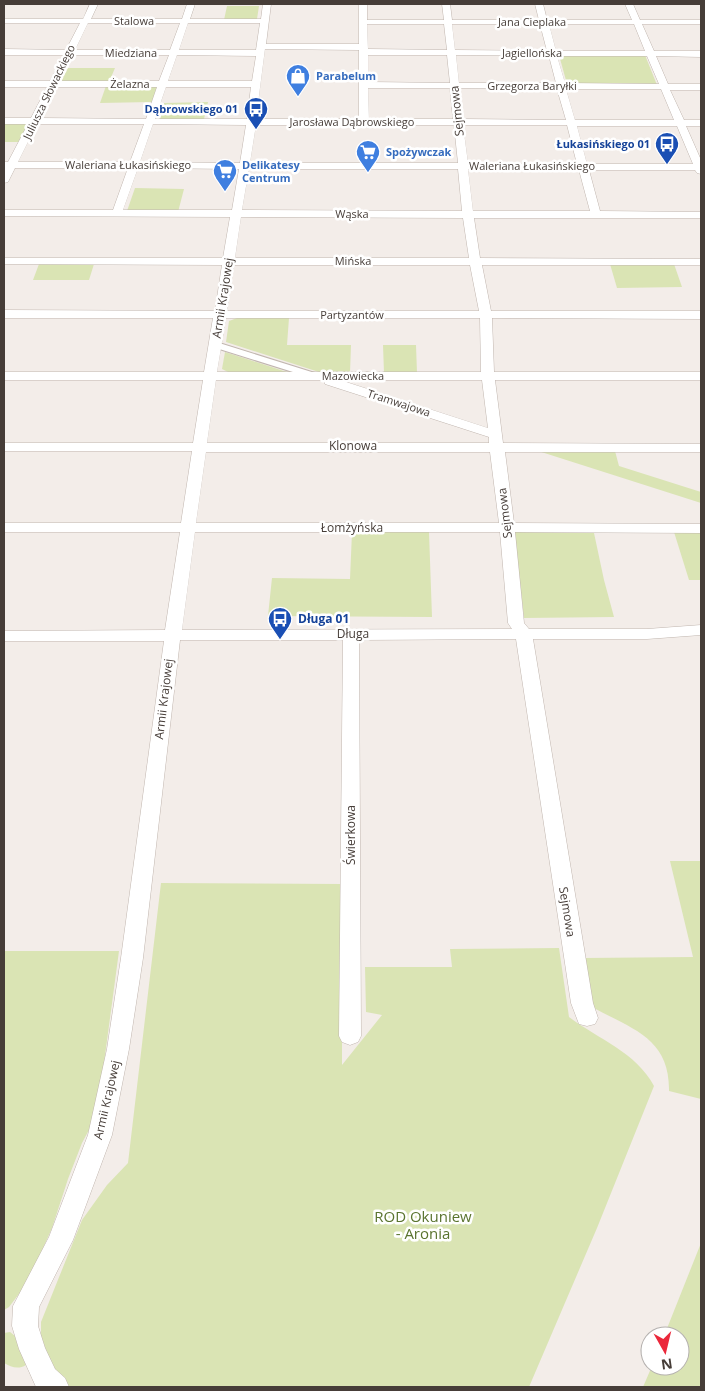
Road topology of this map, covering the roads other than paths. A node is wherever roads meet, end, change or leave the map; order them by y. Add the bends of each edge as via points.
1 (94, 4) edge
2 (191, 4) edge
3 (267, 4) edge
4 (363, 4) edge
5 (446, 4) edge
6 (539, 4) edge
7 (629, 4) edge
8 (4, 21) edge
9 (85, 21) junction
10 (186, 21) junction
11 (264, 21) junction
12 (362, 22) junction
13 (448, 22) junction
14 (544, 22) junction
15 (636, 22) junction
16 (701, 22) edge
17 (259, 50) junction
18 (362, 50) junction
19 (4, 52) edge
20 (68, 52) junction
21 (174, 53) junction
22 (451, 53) junction
23 (552, 53) junction
24 (650, 54) junction
25 (701, 54) edge
26 (4, 84) edge
27 (53, 84) junction
28 (163, 84) junction
29 (255, 84) junction
30 (363, 85) junction
31 (454, 86) junction
32 (563, 86) junction
33 (666, 87) junction
34 (701, 87) edge
35 (4, 121) edge
36 (35, 121) junction
37 (150, 122) junction
38 (251, 122) junction
39 (364, 122) junction
40 (458, 122) junction
41 (572, 123) junction
42 (682, 123) junction
43 (701, 123) edge
44 (8, 165) edge
45 (136, 165) junction
46 (244, 165) junction
47 (463, 166) junction
48 (584, 166) junction
49 (701, 168) edge
50 (4, 180) edge
51 (4, 213) edge
52 (117, 213) junction
53 (236, 214) junction
54 (596, 214) junction
55 (468, 215) junction
56 (701, 215) edge
57 (4, 261) edge
58 (475, 261) junction
59 (228, 262) junction
60 (701, 262) edge
61 (4, 314) edge
62 (220, 315) junction
63 (486, 315) junction
64 (701, 315) edge
65 (216, 345) junction
66 (4, 376) edge
67 (210, 376) junction
68 (315, 376) junction
69 (488, 376) junction
70 (701, 376) edge
71 (496, 440) junction
72 (199, 446) junction
73 (4, 447) edge
74 (701, 448) edge
75 (4, 527) edge
76 (188, 527) junction
77 (701, 528) edge
78 (507, 529) junction
79 (701, 630) edge
80 (173, 634) junction
81 (351, 634) junction
82 (524, 634) junction
83 (4, 636) edge
84 (587, 1018) dead end
85 (350, 1036) dead end
86 (50, 1383) edge

1 - 9 street, Juliusza Słowackiego
2 - 10 street
3 - 11 street, Armii Krajowej
4 - 12 street
5 - 13 street, Sejmowa
6 - 14 street
7 - 15 street
8 - 9 street, Stalowa
9 - 10 street, Stalowa
9 - 20 street, Juliusza Słowackiego
10 - 11 street, Stalowa
10 - 21 street
11 - 17 street, Armii Krajowej
12 - 13 street, Jana Cieplaka
12 - 18 street
13 - 14 street, Jana Cieplaka
13 - 22 street, Sejmowa
14 - 15 street, Jana Cieplaka
14 - 23 street
15 - 16 street, Jana Cieplaka
15 - 24 street
17 - 18 street, Jagiellońska
17 - 21 street, Miedziana
17 - 29 street, Armii Krajowej
18 - 22 street, Jagiellońska
18 - 30 street
19 - 20 street, Miedziana
20 - 21 street, Miedziana
20 - 27 street, Juliusza Słowackiego
21 - 28 street
22 - 23 street, Jagiellońska
22 - 31 street, Sejmowa
23 - 24 street, Jagiellońska
23 - 32 street
24 - 25 street, Jagiellońska
24 - 33 street
26 - 27 street, Żelazna
27 - 28 street, Żelazna
27 - 36 street, Juliusza Słowackiego
28 - 29 street, Żelazna
28 - 37 street
29 - 38 street, Armii Krajowej
30 - 31 street, Grzegorza Baryłki
30 - 39 street
31 - 32 street, Grzegorza Baryłki
31 - 40 street, Sejmowa
32 - 33 street, Grzegorza Baryłki
32 - 41 street
33 - 34 street, Grzegorza Baryłki
33 - 42 street
35 - 36 street, Jarosława Dąbrowskiego
36 - 37 street, Jarosława Dąbrowskiego
36 - 44 street, Juliusza Słowackiego
37 - 38 street, Jarosława Dąbrowskiego
37 - 45 street
38 - 39 street, Jarosława Dąbrowskiego
38 - 46 street, Armii Krajowej
39 - 40 street, Jarosława Dąbrowskiego
40 - 41 street, Jarosława Dąbrowskiego
40 - 47 street, Sejmowa
41 - 42 street, Jarosława Dąbrowskiego
41 - 48 street
42 - 43 street, Jarosława Dąbrowskiego
42 - 49 street
44 - 45 street, Waleriana Łukasińskiego
44 - 50 street, Juliusza Słowackiego
45 - 46 street, Waleriana Łukasińskiego
45 - 52 street
46 - 47 street, Waleriana Łukasińskiego
46 - 53 street, Armii Krajowej
47 - 48 street, Waleriana Łukasińskiego
47 - 55 street, Sejmowa
48 - 49 street, Waleriana Łukasińskiego
48 - 54 street
51 - 52 street, Wąska
52 - 53 street, Wąska
53 - 55 street, Wąska
53 - 59 street, Armii Krajowej
54 - 55 street, Wąska
54 - 56 street, Wąska
55 - 58 street, Sejmowa
57 - 59 street, Mińska
58 - 59 street, Mińska
58 - 60 street, Mińska
58 - 63 street, Sejmowa
59 - 62 street, Armii Krajowej
61 - 62 street, Partyzantów
62 - 63 street, Partyzantów
62 - 65 street, Armii Krajowej
63 - 64 street, Partyzantów
63 - 69 street, Sejmowa
65 - 67 street, Armii Krajowej
65 - 68 street, Tramwajowa
66 - 67 street, Mazowiecka
67 - 68 street, Mazowiecka
67 - 72 street, Armii Krajowej
68 - 69 street, Mazowiecka
68 - 71 street, Tramwajowa
69 - 70 street, Mazowiecka
69 - 71 street, Sejmowa
71 - 72 street, Klonowa
71 - 74 street, Klonowa
71 - 78 street, Sejmowa
72 - 73 street, Klonowa
72 - 76 street, Armii Krajowej
75 - 76 street, Łomżyńska
76 - 78 street, Łomżyńska
76 - 80 street, Armii Krajowej
77 - 78 street, Łomżyńska
78 - 82 street, Sejmowa via 516,623
79 - 82 street, Długa via 648,634
80 - 81 street, Długa
80 - 83 street, Długa
80 - 86 street, Armii Krajowej via 132,958 100,1135 60,1240 26,1306 25,1326 32,1349
81 - 82 street, Długa
81 - 85 street, Świerkowa
82 - 84 street, Sejmowa via 582,1003

